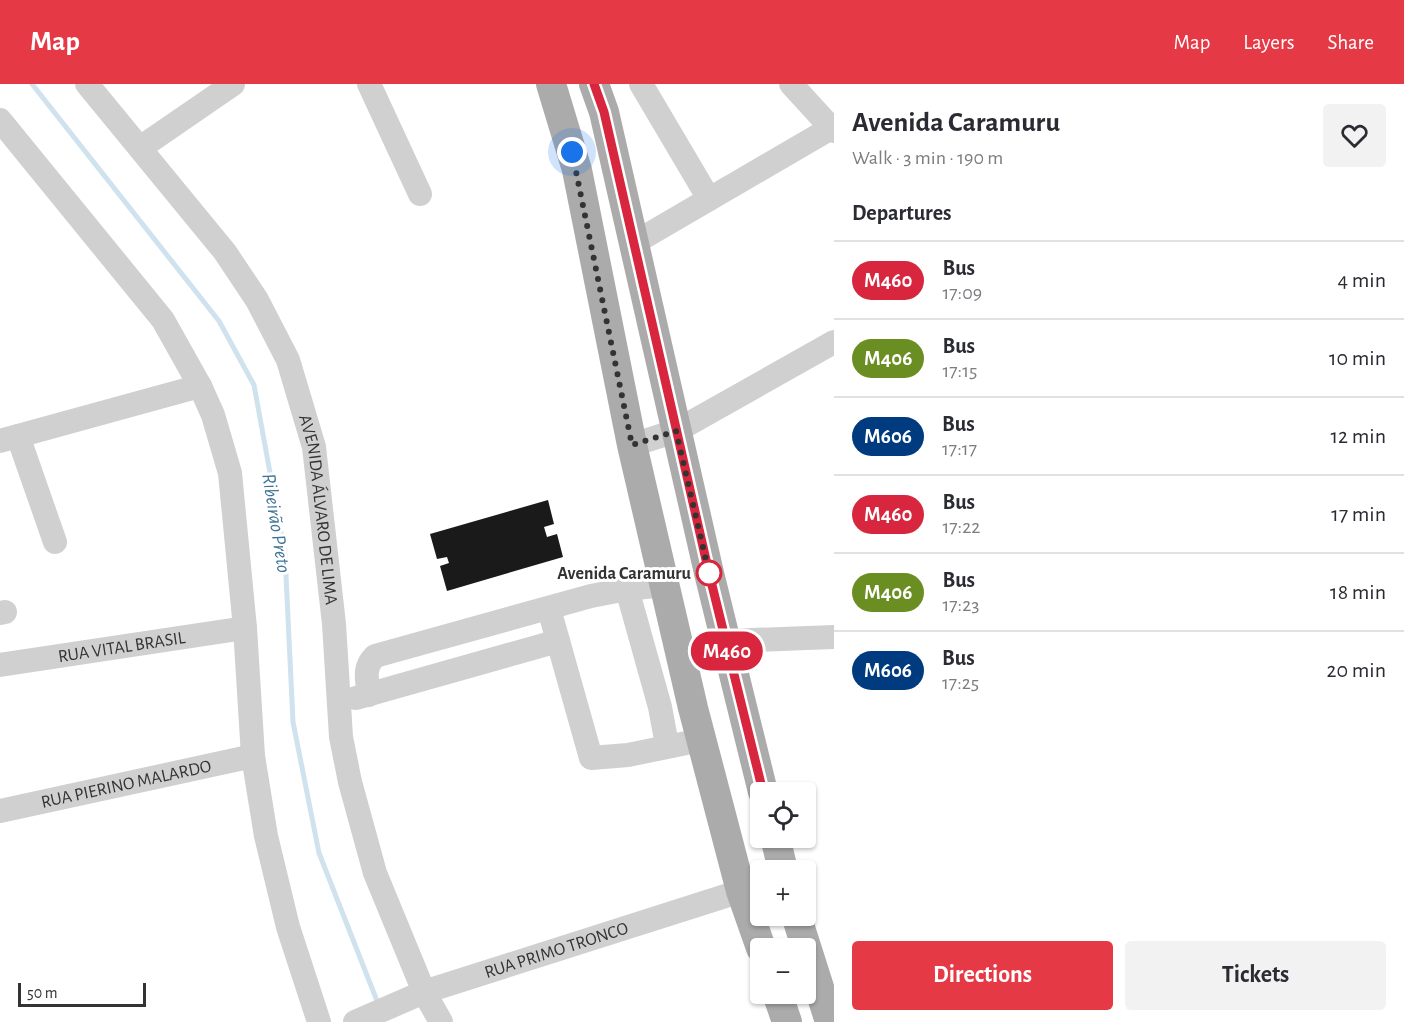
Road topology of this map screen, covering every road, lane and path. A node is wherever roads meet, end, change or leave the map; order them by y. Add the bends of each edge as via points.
1 (87, 84) edge
2 (369, 84) edge
3 (551, 84) edge
4 (594, 84) edge
5 (641, 84) edge
6 (791, 84) edge
7 (218, 88) edge
8 (2, 126) edge
9 (832, 130) edge
10 (140, 148) junction
11 (420, 194) dead end
12 (709, 199) junction
13 (634, 243) junction
14 (834, 342) edge
15 (200, 386) junction
16 (676, 431) junction
17 (9, 438) edge
18 (632, 445) junction
19 (55, 542) dead end
20 (664, 585) junction
21 (627, 589) junction
22 (549, 609) junction
23 (244, 628) junction
24 (834, 637) edge
25 (725, 641) junction
26 (558, 642) junction
27 (0, 665) edge
28 (369, 695) junction
29 (339, 702) junction
30 (701, 740) junction
31 (668, 745) junction
32 (253, 756) junction
33 (760, 782) edge
34 (0, 811) edge
35 (750, 885) edge
36 (750, 888) edge
37 (801, 926) edge
38 (824, 977) edge
39 (416, 996) junction
40 (781, 1004) edge
41 (320, 1022) edge
42 (355, 1022) edge
43 (441, 1022) edge
44 (787, 1022) edge
45 (830, 1022) edge

1 - 10 street, AVENIDA ÁLVARO DE LIMA
2 - 11 street
3 - 18 main road via 577,170
4 - 13 main road
5 - 12 street
6 - 9 street
7 - 10 street
8 - 15 street via 163,320
9 - 12 street
10 - 29 street, AVENIDA ÁLVARO DE LIMA via 225,252 257,300 288,360 314,447
12 - 13 street
13 - 16 main road
14 - 16 street
15 - 17 street
15 - 23 street via 230,473
16 - 18 street
16 - 25 main road
17 - 19 street
18 - 20 main road
20 - 21 street
20 - 30 main road
21 - 22 street
21 - 31 street
22 - 26 street
22 - 28 street via 375,656 366,670
23 - 27 street, RUA VITAL BRASIL
23 - 32 street
24 - 25 street
25 - 33 main road
26 - 28 street
26 - 31 street via 591,758 628,755
28 - 29 street
29 - 39 street, AVENIDA ÁLVARO DE LIMA via 350,782
30 - 31 street
30 - 35 main road
32 - 34 street, RUA PIERINO MALARDO
32 - 41 street via 266,836 288,927
36 - 39 street, RUA PRIMO TRONCO
37 - 38 main road
38 - 45 main road
39 - 42 street, RUA PRIMO TRONCO
39 - 43 street, AVENIDA ÁLVARO DE LIMA
40 - 44 main road

